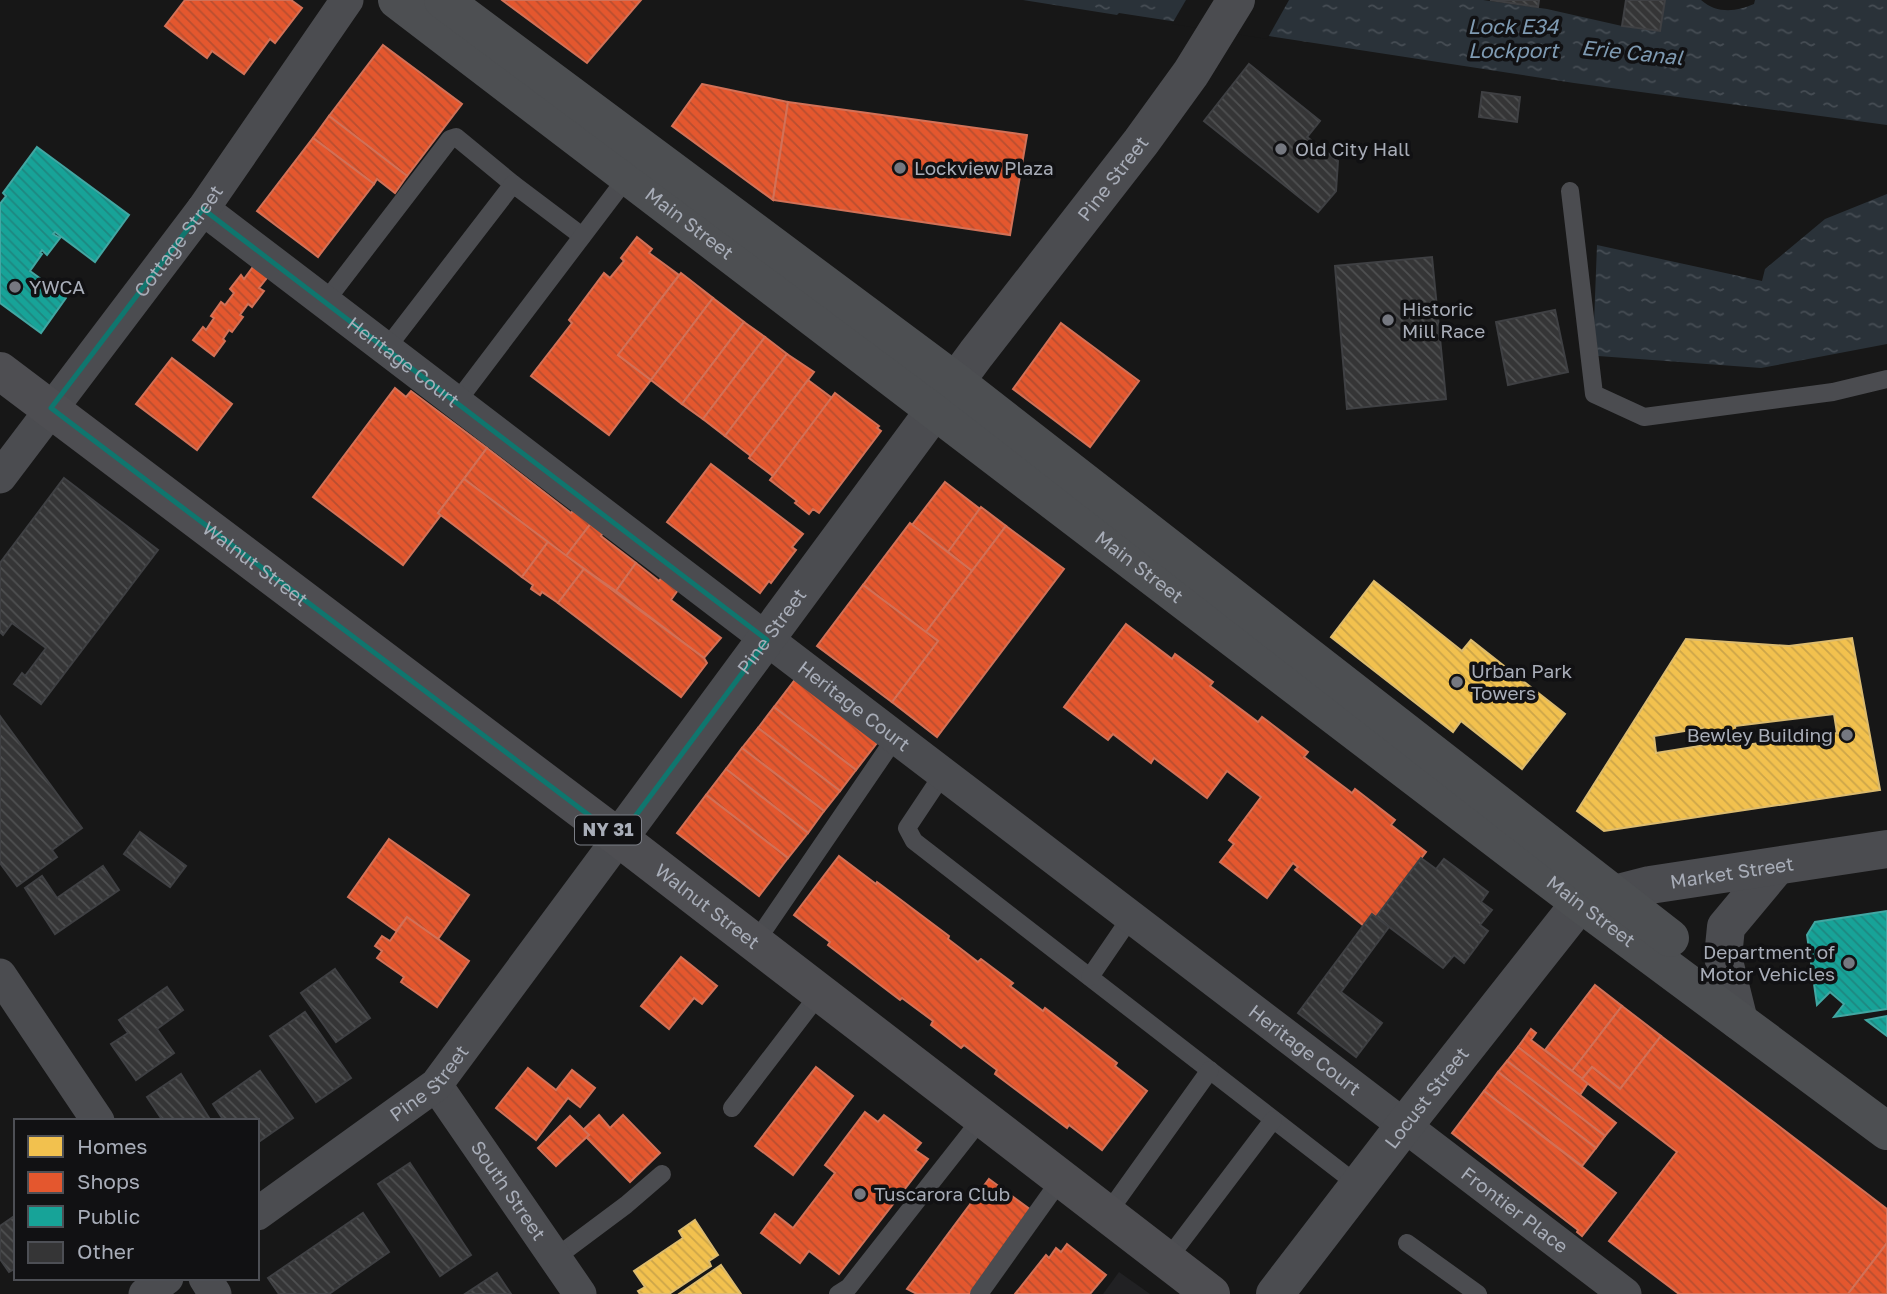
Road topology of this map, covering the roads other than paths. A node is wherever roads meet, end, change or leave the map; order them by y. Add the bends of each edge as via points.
1 (347, 0) edge
2 (397, 0) edge
3 (443, 0) edge
4 (1236, 0) edge
5 (628, 176) junction
6 (513, 184) junction
7 (1570, 191) dead end
8 (203, 209) junction
9 (582, 236) junction
10 (325, 302) junction
11 (386, 349) junction
12 (0, 371) edge
13 (1887, 379) edge
14 (946, 396) junction
15 (456, 403) junction
16 (51, 408) junction
17 (0, 477) edge
18 (767, 640) junction
19 (895, 738) junction
20 (943, 774) junction
21 (619, 838) junction
22 (1887, 849) edge
23 (1776, 867) junction
24 (1597, 899) junction
25 (1131, 917) junction
26 (755, 943) junction
27 (0, 975) edge
28 (1090, 977) junction
29 (1728, 982) junction
30 (820, 993) junction
31 (1739, 1021) junction
32 (1210, 1070) junction
33 (436, 1085) junction
34 (1887, 1100) edge
35 (732, 1108) dead end
36 (982, 1118) junction
37 (97, 1119) edge
38 (1273, 1120) junction
39 (1404, 1126) junction
40 (1887, 1131) edge
41 (662, 1174) dead end
42 (1061, 1179) junction
43 (1358, 1185) junction
44 (259, 1213) edge
45 (1107, 1214) junction
46 (1407, 1243) dead end
47 (555, 1258) junction
48 (1167, 1260) junction
49 (164, 1280) edge
50 (145, 1294) edge
51 (580, 1294) edge
52 (838, 1294) edge
53 (979, 1294) edge
54 (1211, 1294) edge
55 (1275, 1294) edge
56 (1478, 1294) edge
57 (1625, 1294) edge

1 - 8 street, Cottage Street
2 - 5 main road, Main Street
3 - 14 main road, Main Street
4 - 14 street, Pine Street via 1191,73
5 - 9 lane
5 - 14 main road, Main Street
6 - 9 lane
6 - 10 lane via 456,137 450,139
6 - 11 lane
7 - 13 lane via 1594,394 1644,417 1833,392
8 - 10 street, Heritage Court
8 - 16 street, Cottage Street
9 - 15 lane
10 - 11 street, Heritage Court
11 - 15 street, Heritage Court
12 - 16 highway, Walnut Street / NY 31
14 - 18 street, Pine Street
14 - 24 main road, Main Street
15 - 18 street, Heritage Court
16 - 17 street, Cottage Street
16 - 21 highway, Walnut Street / NY 31
18 - 19 street, Heritage Court
18 - 21 street, Pine Street
19 - 20 street, Heritage Court
19 - 26 lane
20 - 25 street, Heritage Court
20 - 28 lane via 907,828 914,841
21 - 26 highway, Walnut Street / NY 31
21 - 33 street, Pine Street
22 - 23 street, Market Street
23 - 24 street, Market Street via 1650,885
23 - 29 street via 1726,927 1723,957
24 - 29 main road, Main Street
24 - 31 main road, Main Street
24 - 39 street, Locust Street
25 - 28 lane
25 - 39 street, Heritage Court
26 - 30 highway, Walnut Street / NY 31
27 - 37 street
28 - 32 lane
29 - 31 street
29 - 34 main road, Main Street
30 - 35 lane
30 - 36 highway, Walnut Street / NY 31
31 - 40 main road, Main Street
32 - 38 lane
32 - 45 lane
33 - 44 street, Pine Street
33 - 47 street, South Street
36 - 42 highway, Walnut Street / NY 31
36 - 52 lane via 849,1287
38 - 43 lane
38 - 48 lane
39 - 43 street, Locust Street
39 - 57 street, Frontier Place
41 - 47 lane
42 - 45 highway, Walnut Street / NY 31
42 - 53 lane
43 - 55 street, Locust Street
45 - 48 highway, Walnut Street / NY 31
46 - 56 lane
47 - 51 street, South Street
48 - 54 highway, Walnut Street / NY 31
49 - 50 street

